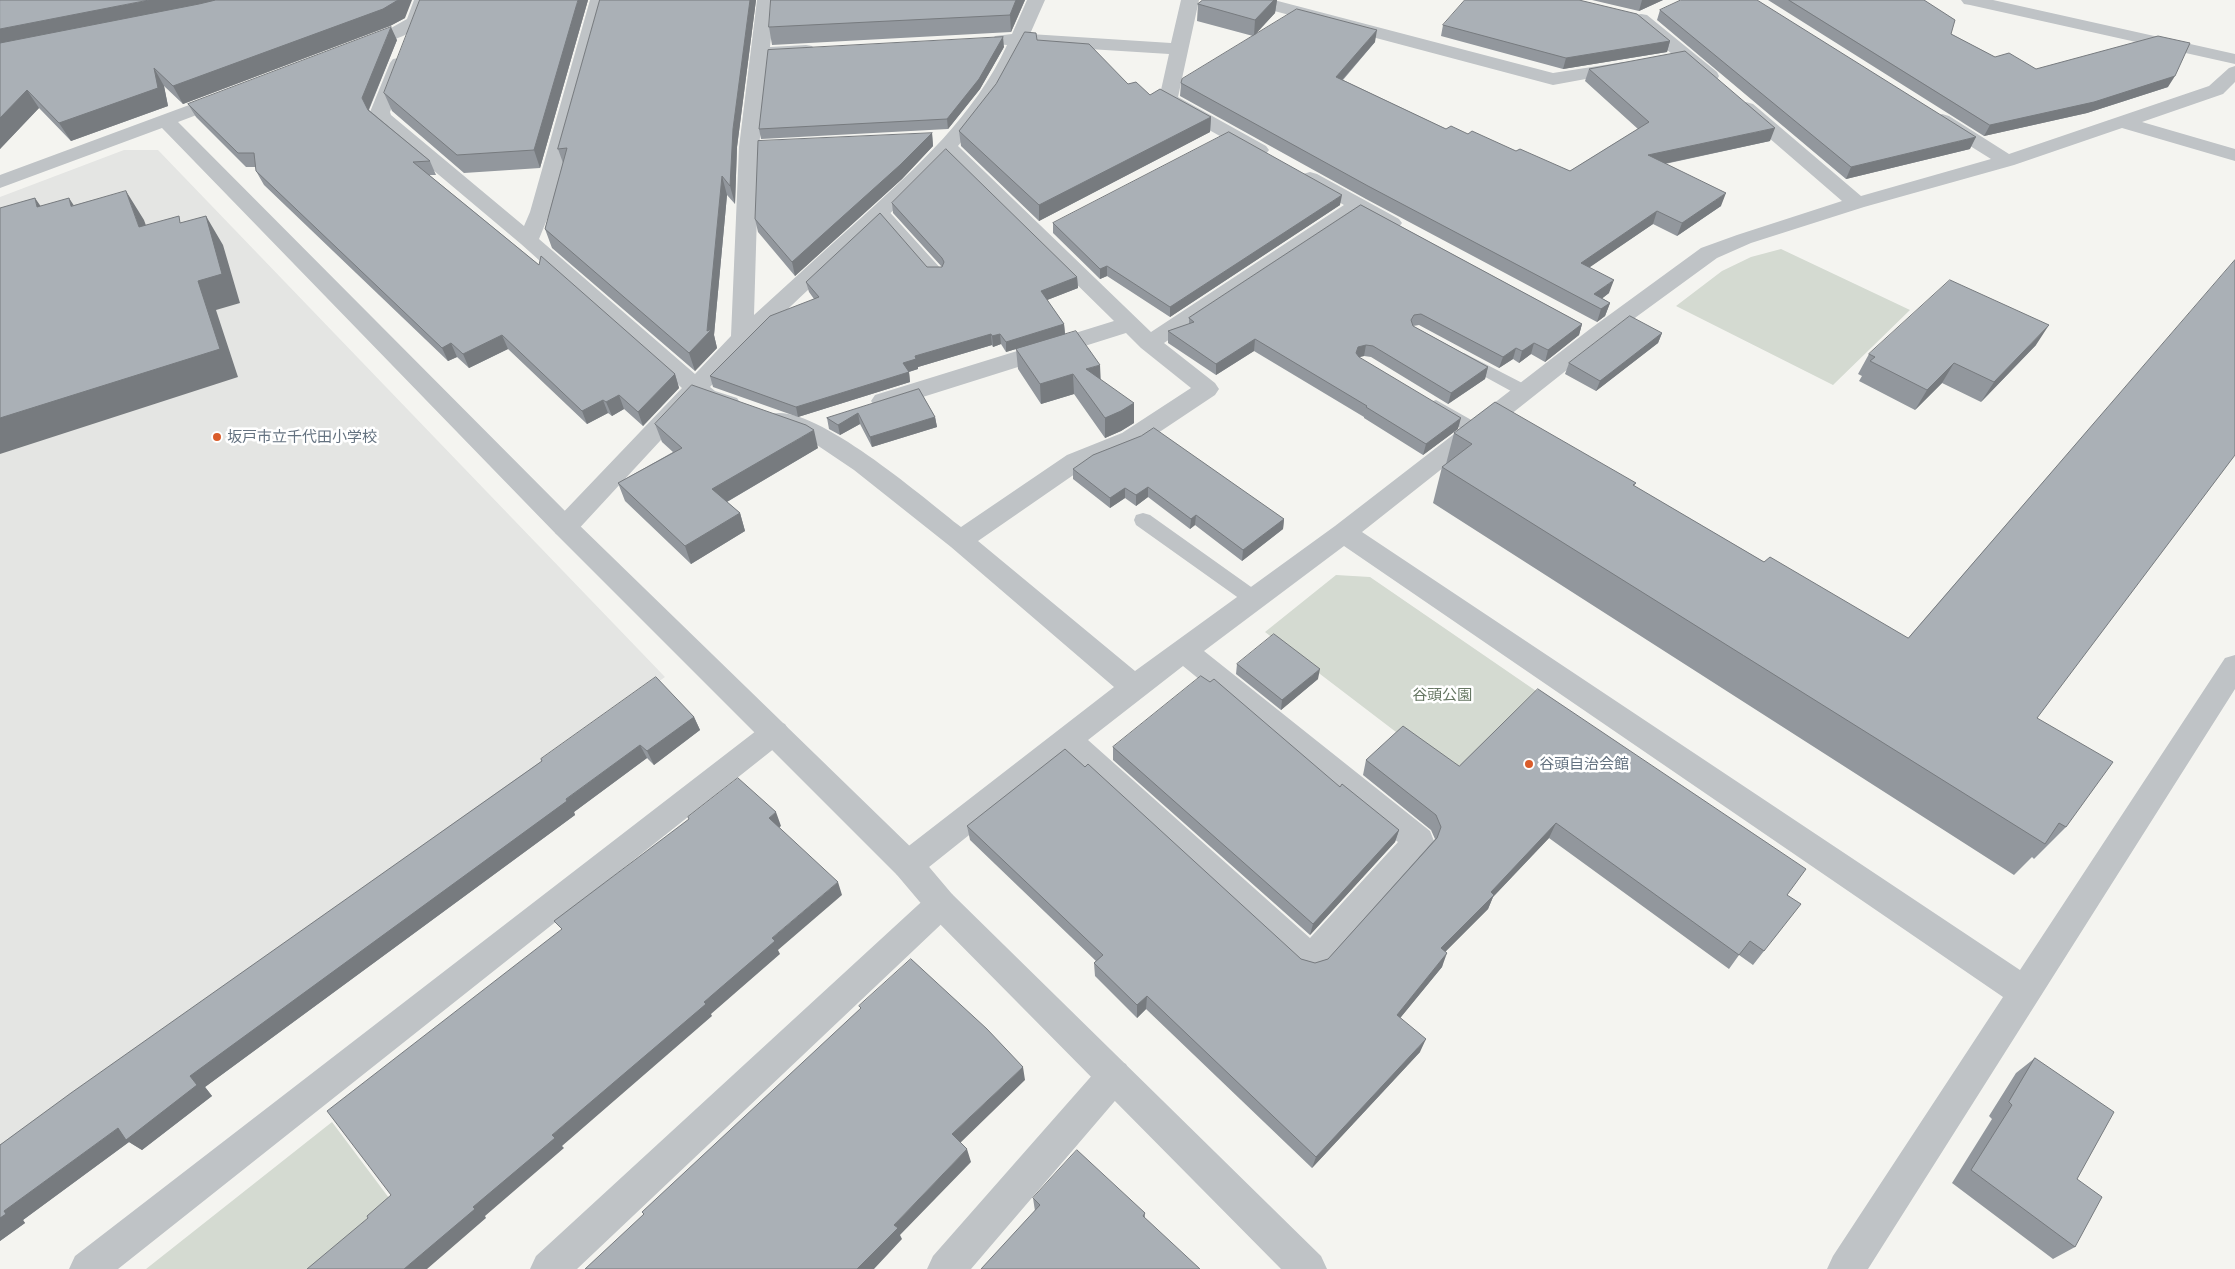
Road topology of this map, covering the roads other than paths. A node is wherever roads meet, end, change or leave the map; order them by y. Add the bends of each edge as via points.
1 (423, 0) edge
2 (599, 0) edge
3 (766, 0) edge
4 (1036, 0) edge
5 (1190, 0) edge
6 (1254, 0) edge
7 (1970, 0) edge
8 (1640, 15) edge
9 (415, 22) junction
10 (1018, 39) junction
11 (988, 40) edge
12 (1179, 49) junction
13 (819, 50) edge
14 (341, 53) edge
15 (759, 53) junction
16 (1687, 56) junction
17 (2235, 59) edge
18 (1668, 60) edge
19 (1639, 64) edge
20 (2235, 72) edge
21 (239, 92) edge
22 (1925, 109) edge
23 (165, 120) junction
24 (2122, 122) junction
25 (944, 140) junction
26 (2235, 155) edge
27 (2008, 161) junction
28 (0, 182) edge
29 (1857, 203) junction
30 (1358, 205) junction
31 (880, 210) junction
32 (1410, 233) edge
33 (528, 240) junction
34 (936, 273) edge
35 (1130, 324) junction
36 (742, 338) junction
37 (1149, 344) junction
38 (1452, 351) edge
39 (698, 387) junction
40 (1526, 392) junction
41 (1424, 399) edge
42 (866, 407) edge
43 (828, 418) edge
44 (800, 427) junction
45 (1476, 430) junction
46 (1142, 520) dead end
47 (565, 527) junction
48 (1344, 533) junction
49 (960, 540) junction
50 (1254, 599) junction
51 (1183, 650) junction
52 (2235, 666) edge
53 (1134, 687) junction
54 (776, 732) junction
55 (1068, 740) junction
56 (908, 865) junction
57 (941, 904) junction
58 (2024, 992) junction
59 (1114, 1076) junction
60 (88, 1269) edge
61 (549, 1269) edge
62 (946, 1269) edge
63 (1308, 1269) edge
64 (1846, 1269) edge

1 - 9 street
2 - 33 street via 540,212
3 - 15 street
4 - 10 street
5 - 12 street
6 - 19 street via 1553,79
7 - 17 street
8 - 16 street
9 - 14 street
9 - 33 street via 380,112 383,118
10 - 11 street
10 - 12 street
10 - 25 street via 988,99
12 - 30 street via 1168,99 1218,137 1288,167
13 - 15 street
15 - 36 street via 759,146
16 - 18 street
16 - 29 street
20 - 24 street via 2216,90
21 - 23 street
22 - 27 street
23 - 28 street
23 - 47 street
24 - 26 street
24 - 27 street
25 - 31 street via 910,184
25 - 35 street via 1046,227
27 - 29 street
29 - 40 street via 1709,253 1589,329
30 - 32 street
30 - 37 street
31 - 34 lane
31 - 36 street
33 - 39 street
35 - 37 street
35 - 42 street
36 - 39 street
37 - 49 street via 1207,389 1131,439 1076,461
38 - 40 lane
39 - 44 street via 708,397
39 - 47 street
40 - 45 street
41 - 45 lane
43 - 44 street
44 - 49 street via 820,435 863,464
45 - 48 street
46 - 50 lane
47 - 54 street
48 - 50 street
48 - 58 street
49 - 53 street
50 - 51 street
51 - 53 street
51 - 55 street via 1419,841 1311,960
52 - 58 street
53 - 55 street
54 - 56 street
54 - 60 street
55 - 56 street
56 - 57 street
57 - 59 street
57 - 61 street
58 - 64 street
59 - 62 street
59 - 63 street

